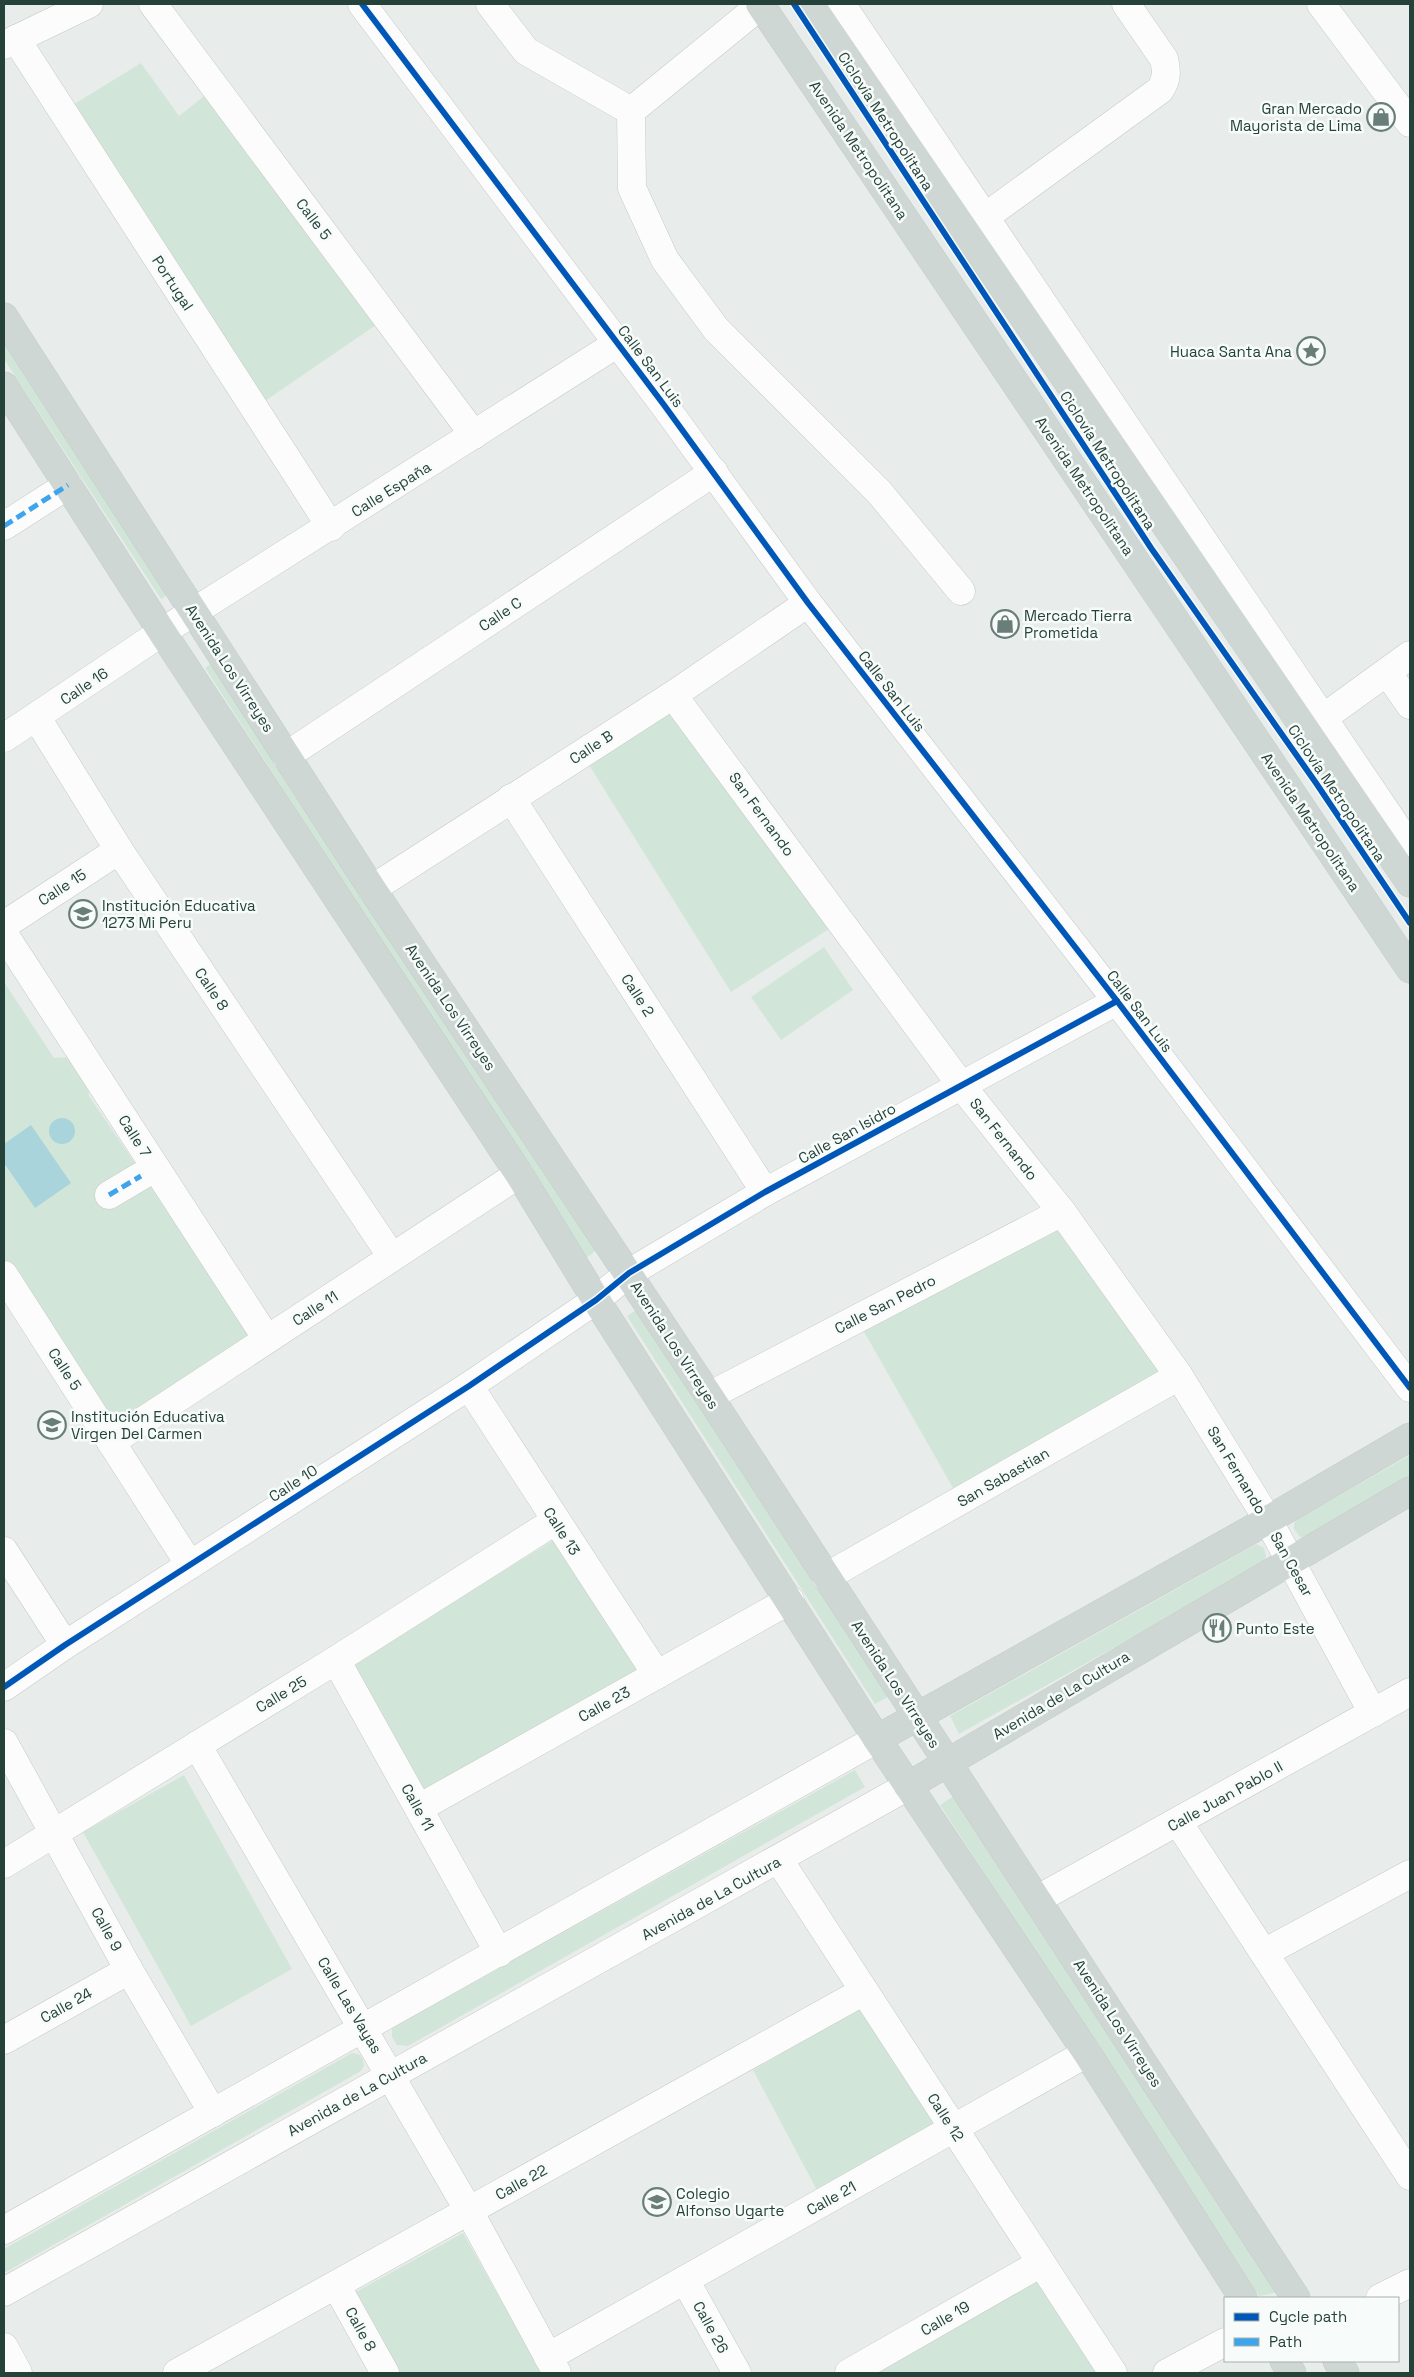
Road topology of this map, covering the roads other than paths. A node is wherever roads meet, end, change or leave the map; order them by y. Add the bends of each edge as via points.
1 (89, 4) edge
2 (153, 4) edge
3 (362, 4) edge
4 (490, 4) edge
5 (760, 4) edge
6 (810, 4) edge
7 (841, 4) edge
8 (1126, 4) edge
9 (1321, 4) edge
10 (10, 42) edge
11 (630, 111) junction
12 (1410, 122) edge
13 (985, 217) junction
14 (4, 317) edge
15 (618, 343) junction
16 (4, 386) edge
17 (474, 435) junction
18 (714, 472) junction
19 (68, 485) junction
20 (4, 526) edge
21 (331, 527) junction
22 (961, 591) dead end
23 (808, 602) junction
24 (194, 613) junction
25 (162, 632) junction
26 (1410, 655) edge
27 (1387, 672) junction
28 (673, 695) junction
29 (1410, 705) edge
30 (37, 718) junction
31 (1323, 718) junction
32 (4, 738) edge
33 (286, 756) junction
34 (511, 798) junction
35 (1410, 847) edge
36 (119, 850) junction
37 (1410, 883) edge
38 (372, 889) junction
39 (4, 924) edge
40 (4, 934) edge
41 (1410, 969) edge
42 (1117, 1001) junction
43 (961, 1084) junction
44 (519, 1174) junction
45 (140, 1176) dead end
46 (765, 1192) junction
47 (110, 1196) dead end
48 (1062, 1212) junction
49 (392, 1257) junction
50 (628, 1274) junction
51 (4, 1275) edge
52 (596, 1300) junction
53 (267, 1339) junction
54 (1179, 1376) junction
55 (469, 1386) junction
56 (1410, 1388) edge
57 (709, 1396) junction
58 (1410, 1437) edge
59 (111, 1442) junction
60 (1410, 1491) edge
61 (1268, 1520) junction
62 (555, 1521) junction
63 (4, 1551) edge
64 (1289, 1560) junction
65 (190, 1564) junction
66 (826, 1577) junction
67 (790, 1600) junction
68 (65, 1645) junction
69 (336, 1660) junction
70 (657, 1675) junction
71 (4, 1687) edge
72 (1410, 1692) edge
73 (1374, 1713) junction
74 (918, 1717) junction
75 (877, 1739) junction
76 (4, 1743) edge
77 (197, 1745) junction
78 (948, 1762) junction
79 (908, 1786) junction
80 (419, 1808) junction
81 (1178, 1822) junction
82 (54, 1833) junction
83 (779, 1860) junction
84 (4, 1864) edge
85 (1408, 1879) edge
86 (1038, 1899) junction
87 (499, 1953) junction
88 (1264, 1953) junction
89 (129, 1970) junction
90 (864, 1992) junction
91 (363, 2029) junction
92 (4, 2040) edge
93 (1086, 2053) junction
94 (391, 2075) junction
95 (213, 2113) junction
96 (954, 2128) junction
97 (1410, 2176) edge
98 (469, 2211) junction
99 (4, 2230) edge
100 (1041, 2263) junction
101 (685, 2280) junction
102 (1410, 2283) edge
103 (336, 2285) junction
104 (4, 2292) edge
105 (1242, 2297) edge
106 (1295, 2297) edge
107 (1382, 2297) edge
108 (1224, 2343) edge
109 (4, 2347) edge
110 (1285, 2362) edge
111 (1337, 2362) edge
112 (553, 2365) edge
113 (187, 2371) edge
114 (18, 2373) edge
115 (385, 2373) edge
116 (737, 2373) edge
117 (849, 2373) edge
118 (1113, 2373) edge
119 (1167, 2373) edge
120 (1292, 2373) edge
121 (1345, 2373) edge

1 - 10 street
2 - 17 street, Calle 5
3 - 15 street, Calle San Luis
4 - 11 street via 526,52
5 - 11 street
5 - 41 main road, Avenida Metropolitana
6 - 37 main road
7 - 13 street
8 - 13 street via 1164,59 1166,81 1160,90
9 - 12 street
10 - 21 street, Portugal
11 - 22 street via 632,188 665,260 716,329 879,492
13 - 31 street
14 - 24 main road, Avenida Los Virreyes
15 - 17 street, Calle España
15 - 18 street, Calle San Luis
16 - 19 main road
17 - 21 street, Calle España
18 - 23 street, Calle San Luis
18 - 33 street, Calle C
19 - 20 street
19 - 25 main road
21 - 24 street, Calle España
23 - 28 street, Calle B
23 - 42 street, Calle San Luis
24 - 25 street, Calle España
24 - 33 main road, Avenida Los Virreyes
25 - 30 street, Calle 16
25 - 44 main road
26 - 27 street
27 - 29 street
27 - 31 street
28 - 34 street, Calle B
28 - 43 street, San Fernando
30 - 32 street, Calle 16
30 - 36 street, Calle 8
31 - 35 street
33 - 38 main road, Avenida Los Virreyes
34 - 38 street, Calle B
34 - 46 street, Calle 2
36 - 39 street, Calle 15
36 - 49 street, Calle 8
38 - 50 main road, Avenida Los Virreyes
40 - 53 street, Calle 7
42 - 43 street, Calle San Isidro
42 - 56 street, Calle San Luis
43 - 46 street, Calle San Isidro
43 - 48 street, San Fernando
44 - 49 street, Calle 11
44 - 52 main road
45 - 47 street
46 - 50 street, Calle San Isidro
48 - 54 street, San Fernando
48 - 57 street, Calle San Pedro
49 - 53 street, Calle 11
50 - 52 street, Calle San Isidro
50 - 57 main road, Avenida Los Virreyes
51 - 59 street, Calle 5
52 - 55 street, Calle 10
52 - 67 main road
53 - 59 street, Calle 11
54 - 61 street, San Fernando
54 - 66 street, San Sabastian
55 - 62 street, Calle 13
55 - 65 street, Calle 10
57 - 66 main road, Avenida Los Virreyes
58 - 61 main road
59 - 65 street, Calle 5
60 - 64 main road, Avenida de La Cultura
61 - 64 street, San Cesar
61 - 74 main road
62 - 69 street, Calle 25
62 - 70 street, Calle 13
63 - 68 street
64 - 73 street, San Cesar
64 - 78 main road, Avenida de La Cultura
65 - 68 street, Calle 10
66 - 74 main road, Avenida Los Virreyes
67 - 70 street, Calle 23
67 - 75 main road
68 - 71 street, Calle 10
69 - 77 street, Calle 25
69 - 80 street, Calle 11
70 - 80 street, Calle 23
72 - 73 street, Calle Juan Pablo II
73 - 81 street, Calle Juan Pablo II
74 - 75 main road
74 - 78 main road, Avenida Los Virreyes
75 - 79 main road
75 - 87 street
76 - 82 street, Calle 9
77 - 82 street, Calle 25
77 - 91 street, Calle Las Vayas
78 - 79 main road, Avenida de La Cultura
78 - 86 main road, Avenida Los Virreyes
79 - 83 street, Avenida de La Cultura
79 - 93 main road
80 - 87 street, Calle 11
81 - 86 street, Calle Juan Pablo II
81 - 88 street
82 - 84 street, Calle 25
82 - 89 street, Calle 9
83 - 90 street, Calle 12
83 - 94 street, Avenida de La Cultura
85 - 88 street
86 - 106 main road, Avenida Los Virreyes
87 - 91 street
88 - 97 street
89 - 92 street, Calle 24
89 - 95 street, Calle 9
90 - 96 street, Calle 12
90 - 98 street, Calle 22
91 - 94 street, Calle Las Vayas
91 - 95 street
93 - 96 street, Calle 21
93 - 105 main road
94 - 98 street, Calle Las Vayas
94 - 104 street, Avenida de La Cultura
95 - 99 street
96 - 100 street, Calle 12
96 - 101 street, Calle 21
98 - 103 street, Calle 22
98 - 112 street, Calle Las Vayas
100 - 117 street, Calle 19
100 - 118 street, Calle 12
101 - 112 street, Calle 21
101 - 116 street, Calle 26
102 - 107 street
103 - 113 street, Calle 22
103 - 115 street, Calle 8
108 - 119 street
109 - 114 street
110 - 120 main road
111 - 121 main road

